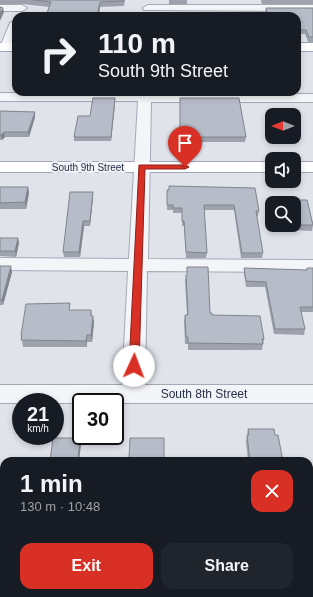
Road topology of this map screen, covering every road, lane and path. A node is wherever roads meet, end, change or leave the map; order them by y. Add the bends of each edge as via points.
1 (0, 8) edge
2 (22, 8) edge
3 (148, 8) edge
4 (313, 8) edge
5 (12, 34) edge
6 (7, 47) edge
7 (301, 47) edge
8 (313, 48) edge
9 (48, 96) edge
10 (145, 96) edge
11 (229, 96) edge
12 (0, 97) edge
13 (313, 98) edge
14 (0, 166) edge
15 (142, 167) junction
16 (265, 167) edge
17 (301, 167) edge
18 (313, 167) edge
19 (0, 264) edge
20 (137, 265) junction
21 (313, 266) edge
22 (0, 394) edge
23 (133, 394) junction
24 (313, 394) edge

1 - 2 street
3 - 4 street
5 - 6 street
7 - 8 main road
9 - 12 street
10 - 15 street
11 - 13 street
14 - 15 main road, South 9th Street
15 - 16 main road, South 9th Street
15 - 20 street
17 - 18 main road
19 - 20 street
20 - 21 street
20 - 23 street
22 - 23 street, South 8th Street
23 - 24 street, South 8th Street

